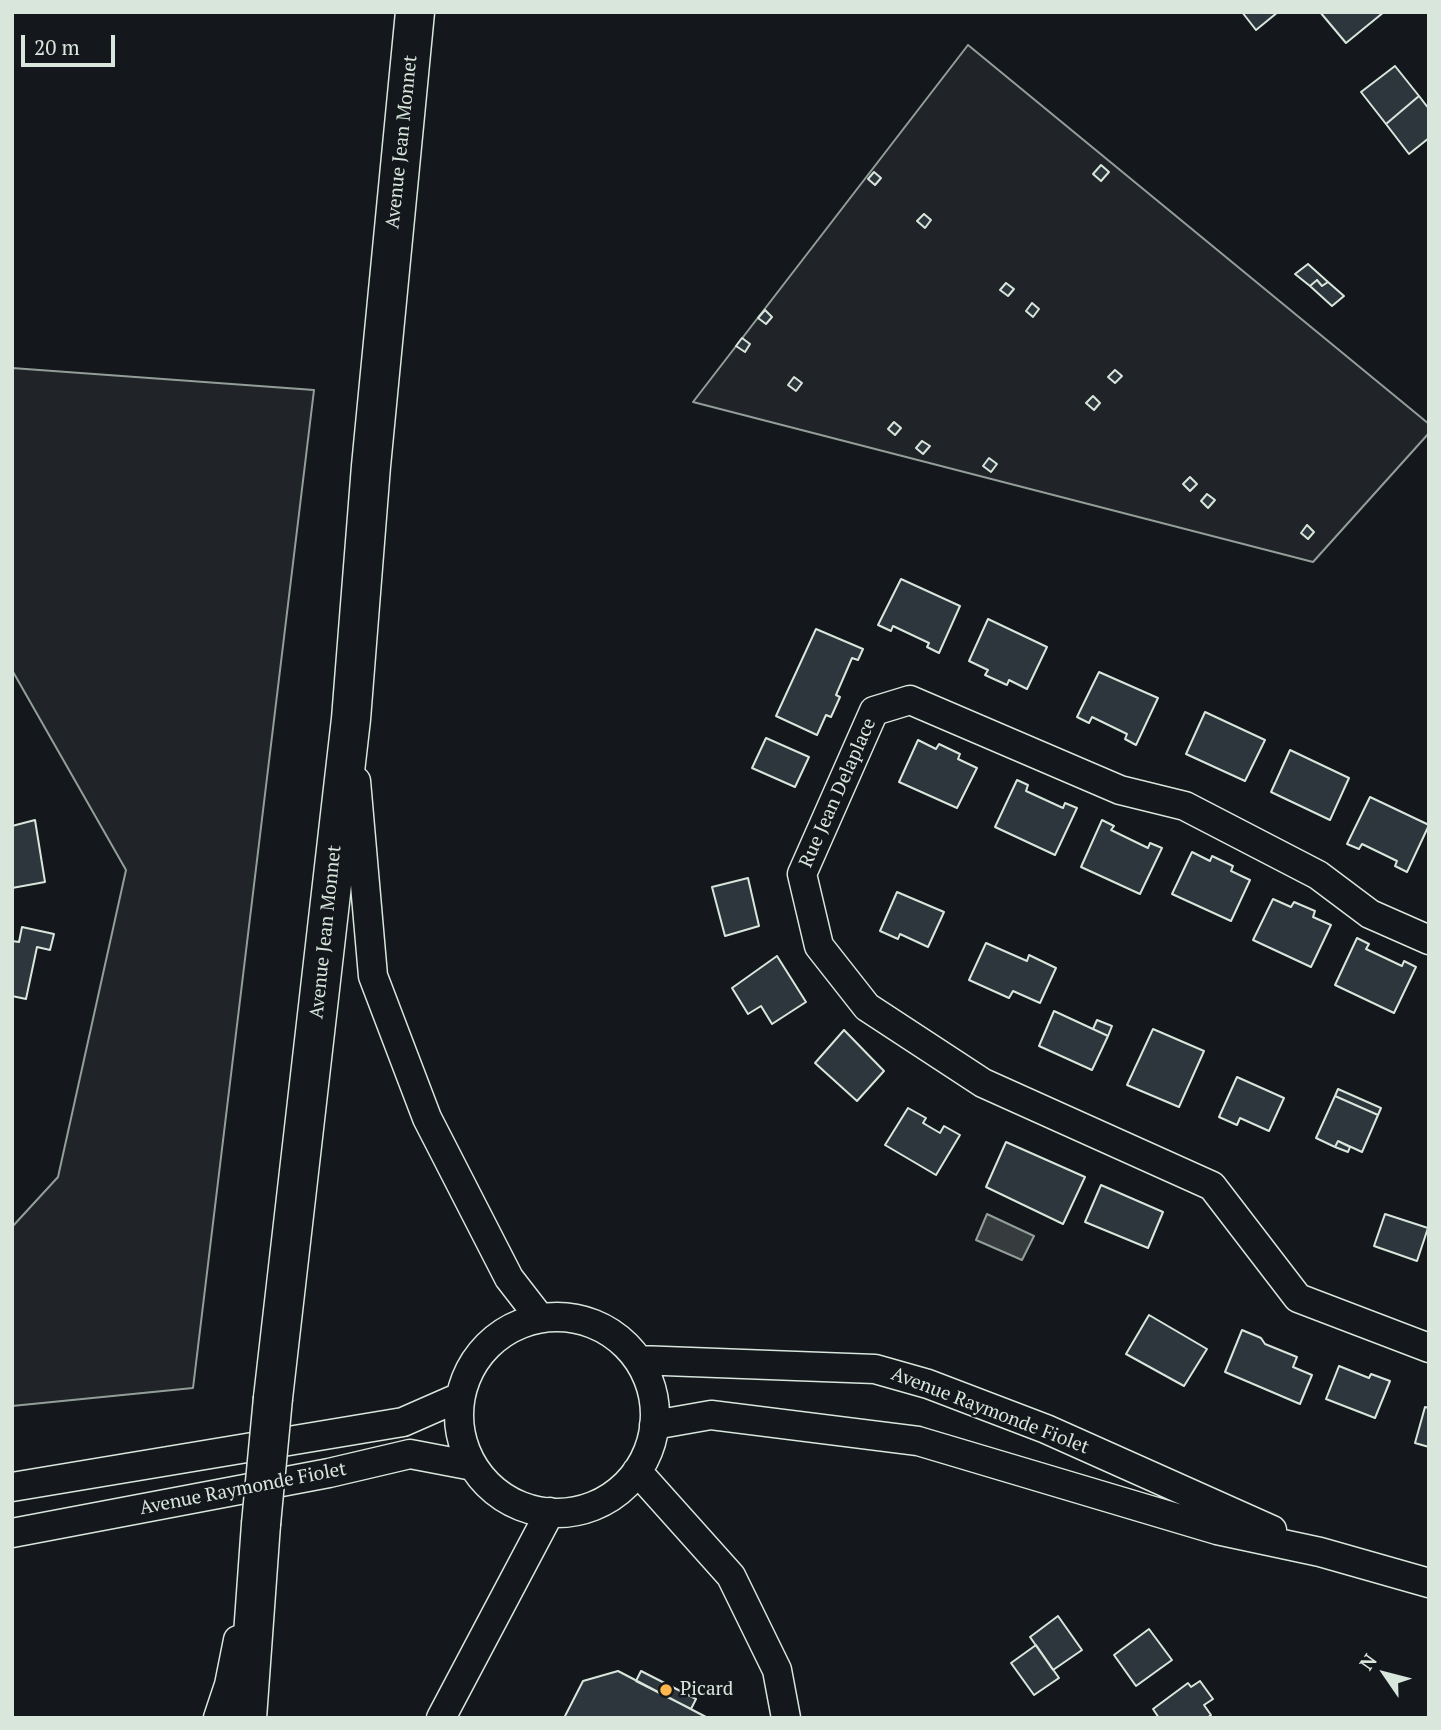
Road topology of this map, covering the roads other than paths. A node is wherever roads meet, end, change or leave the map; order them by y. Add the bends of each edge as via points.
1 (415, 12) edge
2 (351, 719) junction
3 (1429, 940) edge
4 (540, 1318) junction
5 (1429, 1348) edge
6 (638, 1360) junction
7 (460, 1397) junction
8 (654, 1425) junction
9 (133, 1466) junction
10 (473, 1466) junction
11 (637, 1471) junction
12 (12, 1487) edge
13 (12, 1504) edge
14 (550, 1513) junction
15 (261, 1524) junction
16 (12, 1533) edge
17 (1320, 1552) junction
18 (1429, 1583) edge
19 (218, 1718) edge
20 (247, 1718) edge
21 (441, 1718) edge
22 (786, 1718) edge

1 - 2 main road, Avenue Jean Monnet
2 - 4 street via 373,976 427,1118 509,1278
2 - 15 main road, Avenue Jean Monnet, bridge
3 - 5 street, Rue Jean Delaplace via 1370,914 1318,875 1185,806 1120,790 910,700 874,711 802,874 819,946 867,1007 983,1083 1212,1186 1298,1298
4 - 6 street via 568,1317 596,1324 620,1339
4 - 7 street via 512,1328 488,1345 470,1369
6 - 8 street via 649,1380
6 - 17 street, Avenue Raymonde Fiolet via 875,1369 1045,1429
7 - 9 street, Avenue Raymonde Fiolet via 403,1422
7 - 10 street via 461,1433
8 - 11 street
8 - 17 street, Avenue Raymonde Fiolet via 711,1415 918,1441 1217,1530
9 - 12 street, Avenue Raymonde Fiolet
9 - 13 street via 70,1491
10 - 14 street via 506,1499
10 - 16 street, Avenue Raymonde Fiolet via 410,1454
11 - 14 street via 599,1503
11 - 22 street via 731,1576 777,1670
14 - 21 street
15 - 19 street via 229,1685
15 - 20 main road
17 - 18 street, Avenue Raymonde Fiolet

